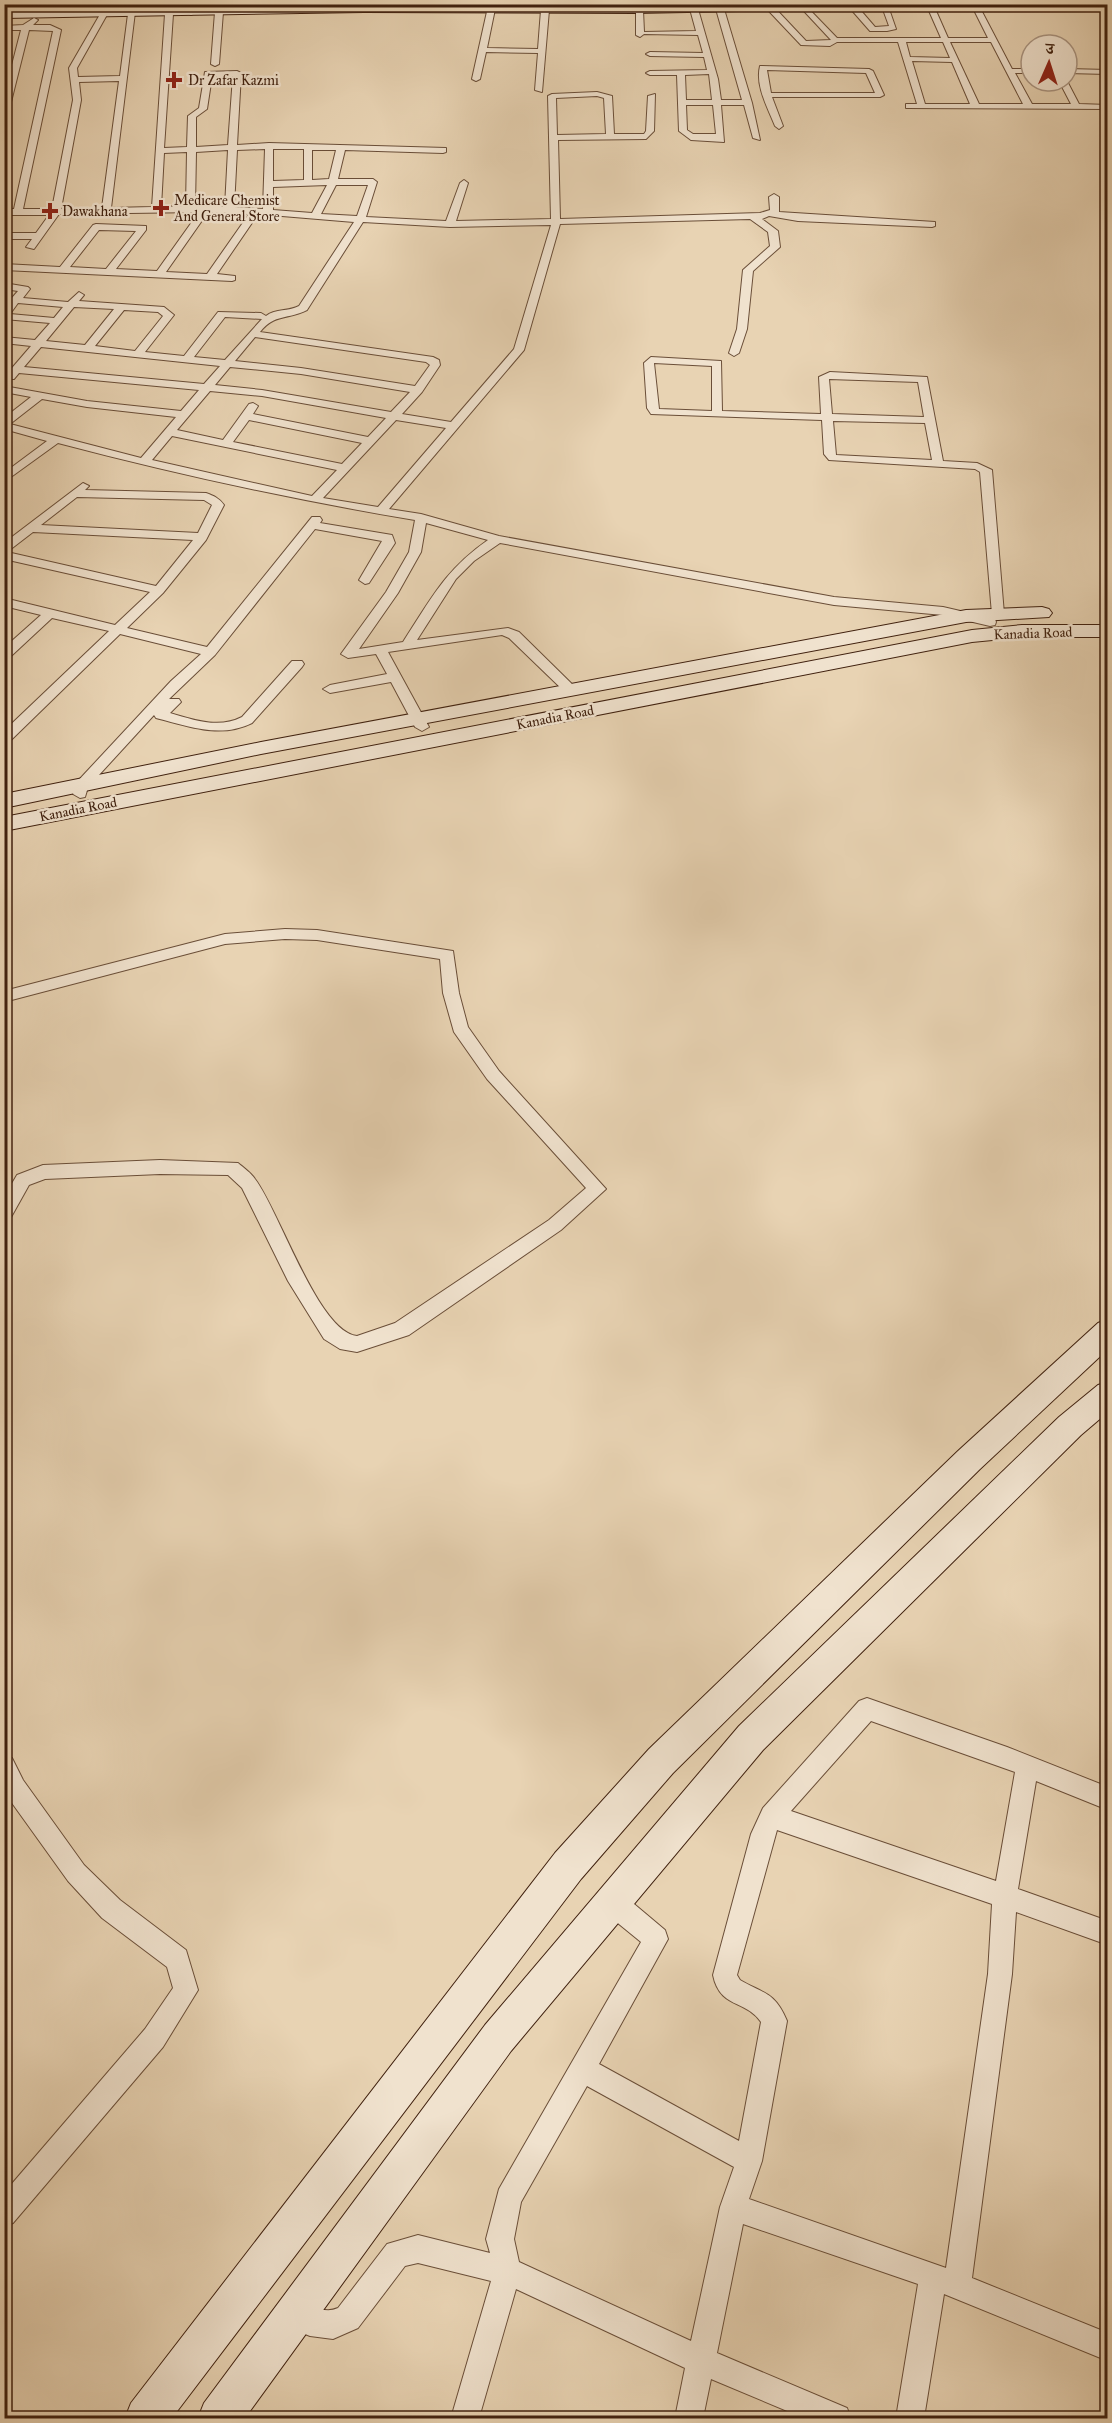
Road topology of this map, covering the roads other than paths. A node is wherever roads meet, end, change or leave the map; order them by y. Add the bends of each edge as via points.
1 (929, 4) edge
2 (974, 4) edge
3 (886, 5) edge
4 (850, 6) edge
5 (439, 7) edge
6 (508, 7) edge
7 (594, 7) edge
8 (551, 8) edge
9 (637, 8) edge
10 (770, 8) junction
11 (806, 8) junction
12 (193, 9) edge
13 (490, 9) junction
14 (694, 9) junction
15 (720, 9) junction
16 (107, 10) edge
17 (219, 12) junction
18 (39, 14) junction
19 (132, 14) junction
20 (169, 14) junction
21 (4, 15) edge
22 (26, 27) junction
23 (4, 28) edge
24 (701, 33) junction
25 (945, 39) junction
26 (835, 40) junction
27 (901, 40) junction
28 (993, 40) junction
29 (482, 50) junction
30 (649, 50) dead end
31 (542, 51) junction
32 (706, 51) junction
33 (907, 59) junction
34 (955, 60) junction
35 (215, 64) dead end
36 (4, 65) edge
37 (25, 65) junction
38 (49, 65) junction
39 (815, 65) junction
40 (763, 68) junction
41 (710, 69) junction
42 (739, 69) junction
43 (789, 69) junction
44 (842, 70) junction
45 (1010, 71) junction
46 (1019, 71) edge
47 (1079, 72) edge
48 (681, 73) junction
49 (1104, 74) edge
50 (124, 78) junction
51 (476, 79) dead end
52 (74, 80) junction
53 (793, 86) junction
54 (539, 90) dead end
55 (1069, 93) edge
56 (769, 94) junction
57 (824, 95) junction
58 (854, 95) junction
59 (652, 96) dead end
60 (682, 102) junction
61 (716, 103) junction
62 (748, 103) junction
63 (909, 106) dead end
64 (922, 106) junction
65 (976, 107) junction
66 (1029, 107) junction
67 (1076, 107) junction
68 (1107, 107) edge
69 (4, 114) edge
70 (779, 126) dead end
71 (554, 138) junction
72 (610, 138) junction
73 (757, 138) dead end
74 (232, 147) junction
75 (269, 147) junction
76 (308, 147) junction
77 (341, 148) junction
78 (192, 149) junction
79 (380, 149) junction
80 (443, 150) dead end
81 (160, 151) junction
82 (377, 159) dead end
83 (375, 170) dead end
84 (308, 182) junction
85 (333, 182) junction
86 (373, 182) junction
87 (464, 183) dead end
88 (269, 184) junction
89 (774, 197) dead end
90 (106, 209) junction
91 (156, 209) junction
92 (190, 210) junction
93 (205, 210) junction
94 (229, 210) junction
95 (4, 212) edge
96 (18, 212) junction
97 (56, 212) junction
98 (255, 212) junction
99 (268, 213) junction
100 (771, 214) junction
101 (752, 216) junction
102 (315, 217) junction
103 (360, 220) junction
104 (556, 223) junction
105 (450, 224) junction
106 (932, 224) dead end
107 (4, 236) edge
108 (39, 236) junction
109 (31, 247) dead end
110 (4, 267) edge
111 (62, 271) junction
112 (108, 273) junction
113 (159, 274) junction
114 (210, 277) junction
115 (232, 278) dead end
116 (4, 286) edge
117 (80, 293) dead end
118 (17, 300) junction
119 (70, 304) junction
120 (120, 308) junction
121 (4, 315) edge
122 (261, 316) dead end
123 (56, 321) junction
124 (253, 334) junction
125 (4, 339) edge
126 (37, 343) junction
127 (88, 348) junction
128 (139, 353) junction
129 (734, 353) dead end
130 (188, 358) junction
131 (228, 363) junction
132 (17, 370) junction
133 (4, 382) edge
134 (207, 388) junction
135 (4, 389) edge
136 (418, 390) junction
137 (262, 393) junction
138 (39, 396) junction
139 (184, 414) junction
140 (717, 415) junction
141 (246, 416) junction
142 (392, 417) junction
143 (826, 417) junction
144 (930, 420) junction
145 (4, 425) edge
146 (453, 426) junction
147 (169, 432) junction
148 (55, 440) junction
149 (370, 441) junction
150 (226, 444) junction
151 (144, 462) junction
152 (938, 463) junction
153 (343, 468) junction
154 (4, 479) edge
155 (88, 482) dead end
156 (74, 493) junction
157 (315, 500) junction
158 (380, 512) junction
159 (421, 518) junction
160 (30, 528) junction
161 (202, 537) junction
162 (498, 539) junction
163 (4, 549) edge
164 (4, 555) edge
165 (284, 570) junction
166 (365, 580) dead end
167 (159, 590) junction
168 (4, 602) edge
169 (1107, 612) edge
170 (50, 613) junction
171 (254, 615) dead end
172 (966, 616) junction
173 (1004, 617) junction
174 (1107, 620) edge
175 (117, 629) junction
176 (241, 630) dead end
177 (1107, 631) edge
178 (407, 646) junction
179 (218, 647) junction
180 (381, 651) junction
181 (4, 655) edge
182 (297, 664) dead end
183 (395, 677) junction
184 (182, 686) junction
185 (330, 689) dead end
186 (570, 689) junction
187 (419, 723) junction
188 (4, 739) edge
189 (80, 790) junction
190 (4, 801) edge
191 (4, 809) edge
192 (4, 824) edge
193 (4, 997) edge
194 (4, 1214) edge
195 (1107, 1331) edge
196 (1107, 1394) edge
197 (4, 1766) edge
198 (1027, 1768) junction
199 (1107, 1799) edge
200 (771, 1816) junction
201 (1005, 1896) junction
202 (612, 1902) junction
203 (1107, 1933) edge
204 (582, 2069) junction
205 (749, 2161) junction
206 (732, 2207) junction
207 (4, 2214) edge
208 (508, 2271) junction
209 (945, 2281) junction
210 (297, 2312) junction
211 (1107, 2347) edge
212 (702, 2361) junction
213 (146, 2418) edge
214 (219, 2418) edge
215 (465, 2418) edge
216 (689, 2418) edge
217 (837, 2418) edge
218 (910, 2418) edge

1 - 3 street
1 - 25 street
2 - 28 street
3 - 4 street
3 - 4 street via 892,28 873,29
4 - 11 street
5 - 13 street
5 - 17 street
6 - 8 street
6 - 13 street
7 - 8 street
7 - 9 street
8 - 31 street
9 - 14 street
9 - 24 street via 643,34
10 - 11 street
10 - 15 street
10 - 26 street via 804,43 830,44
11 - 26 street
12 - 17 street
12 - 20 street
13 - 29 street
14 - 15 street
14 - 24 street
15 - 42 street
16 - 18 street
16 - 19 street
16 - 52 street via 73,68
17 - 35 street
18 - 21 street
18 - 22 street
19 - 20 street
19 - 50 street
20 - 81 street
22 - 23 street
22 - 37 street
22 - 38 street via 57,30
24 - 32 street
25 - 27 street
25 - 28 street
25 - 34 street
26 - 27 street
27 - 33 street
28 - 45 street
29 - 31 street
29 - 51 street
30 - 32 street
31 - 54 street
32 - 41 street
33 - 34 street
33 - 64 street
34 - 65 street
36 - 37 street
37 - 38 street
37 - 69 street
38 - 96 street
39 - 43 street
39 - 44 street
39 - 57 street
40 - 42 street
40 - 43 street
40 - 56 street
41 - 48 street
41 - 48 street via 651,69
41 - 61 street
42 - 62 street
43 - 53 street
44 - 58 street
44 - 58 street via 869,71 880,95
45 - 46 street
45 - 66 street
47 - 49 street
48 - 60 street
50 - 52 street
50 - 90 street
52 - 97 street via 77,100
53 - 56 street
53 - 57 street
55 - 67 street
56 - 70 street
57 - 58 street
59 - 72 street via 650,131 646,136
60 - 61 street
60 - 61 street via 683,131 687,136 721,139
61 - 62 street
62 - 73 street
63 - 64 street
64 - 65 street
65 - 66 street
66 - 67 street
67 - 68 street
71 - 72 street
71 - 72 street via 552,96 597,94 608,96
71 - 104 street
74 - 75 street
74 - 78 street
74 - 78 street via 237,72 208,74 203,109 192,116
74 - 94 street
75 - 76 street
75 - 88 street
76 - 77 street
76 - 84 street
77 - 79 street
77 - 85 street
78 - 81 street
78 - 92 street
79 - 80 street
79 - 82 street
81 - 91 street
83 - 86 street
84 - 85 street
84 - 88 street
85 - 86 street
85 - 102 street
86 - 103 street
87 - 105 street
88 - 99 street
89 - 100 street via 775,211
90 - 91 street
90 - 97 street
91 - 92 street
92 - 93 street
93 - 94 street
93 - 113 street
94 - 98 street
95 - 96 street
96 - 97 street
97 - 108 street
98 - 99 street
98 - 114 street
99 - 102 street
100 - 101 street
100 - 106 street
101 - 104 street via 656,216
101 - 129 street via 773,231 775,247 748,270 742,329
102 - 103 street
103 - 105 street
103 - 124 street via 303,308 294,313 274,314
104 - 105 street
104 - 146 street via 519,350
107 - 108 street
108 - 109 street
110 - 111 street
111 - 112 street
111 - 112 street via 96,227 143,228
112 - 113 street
113 - 114 street
114 - 115 street
116 - 118 street via 25,289
117 - 119 street
118 - 119 street
118 - 121 street
119 - 120 street
119 - 123 street
120 - 127 street
120 - 128 street via 160,309 170,315
121 - 123 street
122 - 130 street via 218,316
123 - 126 street
124 - 131 street
124 - 136 street via 434,360 435,365
125 - 126 street
126 - 127 street
126 - 132 street
127 - 128 street
128 - 130 street
130 - 131 street
131 - 134 street
131 - 136 street
132 - 133 street
132 - 134 street
134 - 137 street
134 - 139 street
135 - 138 street
136 - 142 street
137 - 141 street
137 - 142 street
138 - 139 street
138 - 145 street
139 - 147 street
140 - 140 street via 717,363 649,363 655,412
140 - 143 street
141 - 149 street
141 - 150 street
142 - 146 street
142 - 149 street
143 - 144 street
143 - 144 street via 824,377 830,375 923,379
143 - 152 street via 833,458
144 - 152 street
145 - 148 street
146 - 158 street
147 - 150 street
147 - 151 street
148 - 151 street
148 - 154 street
149 - 153 street
150 - 153 street
151 - 157 street
152 - 173 street via 986,470
153 - 157 street
155 - 156 street
156 - 160 street
156 - 161 street via 206,497 218,505
157 - 158 street
158 - 159 street
159 - 162 street
159 - 180 street via 415,552 392,593 348,654
160 - 161 street
160 - 163 street
161 - 167 street
162 - 172 street via 834,601
162 - 178 street via 451,577
164 - 167 street
165 - 166 street via 318,524 388,538 389,543
165 - 171 street
165 - 179 street
167 - 175 street
168 - 170 street
169 - 173 street
170 - 175 street
170 - 181 street
172 - 173 street
172 - 186 street
173 - 174 street, Kanadia Road
173 - 187 street, Kanadia Road
175 - 179 street
175 - 188 street
176 - 179 street
177 - 192 street, Kanadia Road via 1022,631 972,636
178 - 180 street
178 - 186 street via 502,631 514,635
179 - 184 street
180 - 183 street
182 - 184 street via 247,720 230,728 161,716
183 - 185 street
183 - 187 street
184 - 189 street
186 - 187 street
187 - 189 street, Kanadia Road
189 - 190 street
189 - 191 street, Kanadia Road
193 - 194 street via 225,939 251,936 317,935 447,955 460,1028 493,1075 597,1190 538,1238 402,1329 357,1344 346,1343 331,1334 295,1276 249,1184 232,1168 43,1172 23,1180
195 - 213 street via 660,1761 568,1866
196 - 202 street via 751,1738
197 - 207 street via 15,1788 76,1873 111,1909 177,1959 186,1990 154,2038
198 - 199 street
198 - 200 street via 867,1709
198 - 201 street
200 - 201 street
200 - 205 street via 725,1975 730,1988 771,2009 774,2021
201 - 203 street
201 - 209 street via 1000,1974
202 - 204 street via 656,1939
202 - 210 street via 498,2038
204 - 205 street
204 - 208 street via 508,2198 500,2238
205 - 206 street
206 - 209 street
206 - 212 street
208 - 210 street via 418,2249 406,2251 390,2262 348,2318 333,2325 310,2322
208 - 212 street
208 - 215 street
209 - 211 street
209 - 218 street
210 - 214 street
212 - 216 street
212 - 217 street

